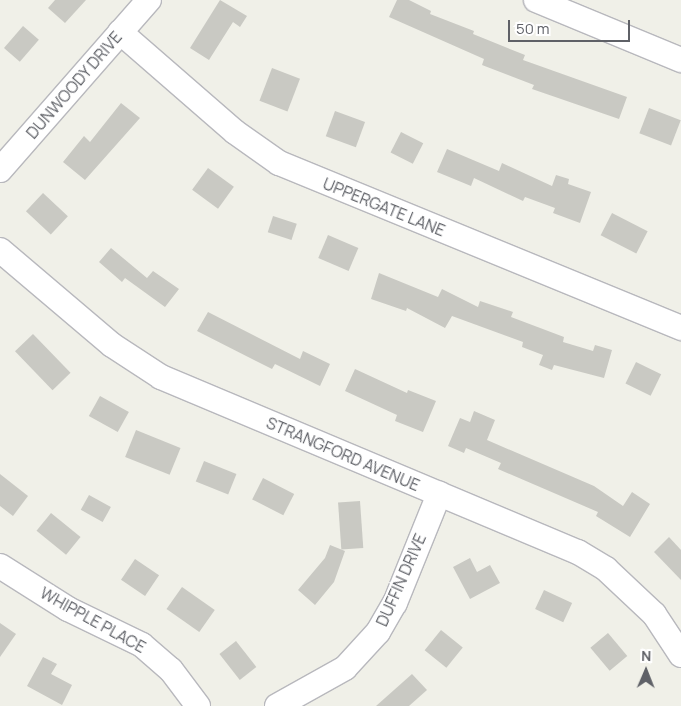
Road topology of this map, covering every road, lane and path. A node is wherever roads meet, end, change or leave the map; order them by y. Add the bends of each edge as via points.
1 (149, 0) edge
2 (536, 0) edge
3 (120, 32) junction
4 (681, 60) edge
5 (0, 170) edge
6 (0, 250) edge
7 (681, 328) edge
8 (438, 494) junction
9 (0, 566) edge
10 (681, 656) edge
11 (198, 706) edge
12 (277, 706) edge

1 - 3 street, DUNWOODY DRIVE
2 - 4 street
3 - 5 street, DUNWOODY DRIVE
3 - 7 street, UPPERGATE LANE via 235,132 279,163
6 - 8 street, STRANGFORD AVENUE via 112,345 161,377
8 - 10 street, STRANGFORD AVENUE via 578,552 606,569 654,614
8 - 12 street, DUFFIN DRIVE via 395,603 378,632 344,668
9 - 11 street, WHIPPLE PLACE via 68,609 142,645 171,670

